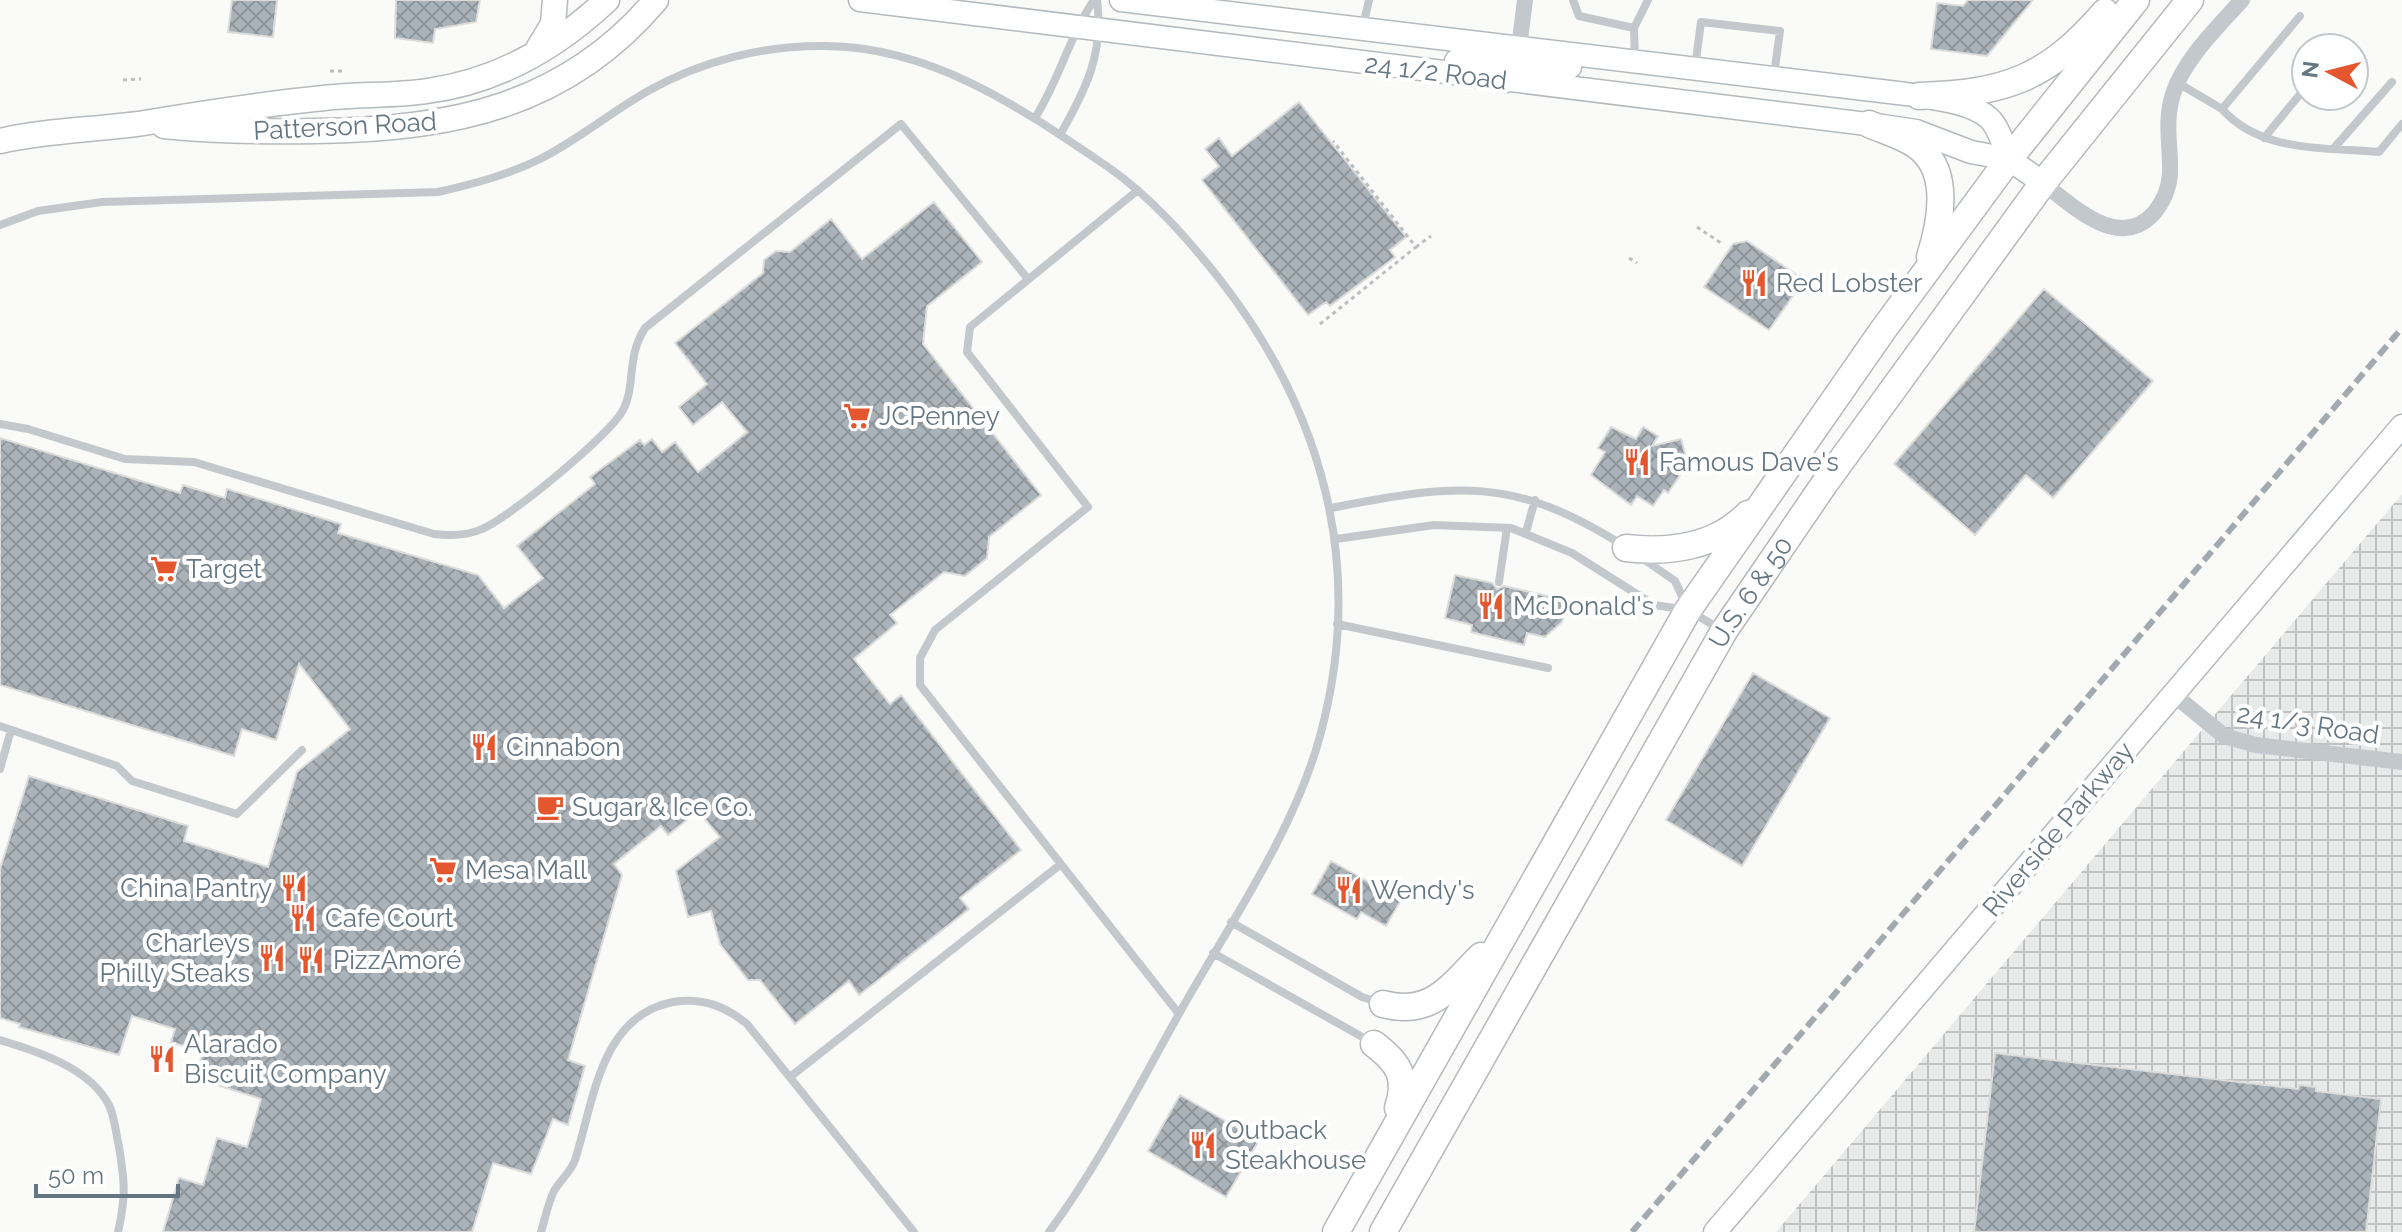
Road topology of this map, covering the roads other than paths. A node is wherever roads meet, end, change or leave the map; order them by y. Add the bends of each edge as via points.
1 (555, 0) edge
2 (607, 0) edge
3 (656, 0) edge
4 (860, 0) edge
5 (1096, 0) edge
6 (1121, 0) edge
7 (1369, 0) edge
8 (1525, 0) edge
9 (1573, 0) edge
10 (1648, 0) edge
11 (2115, 0) edge
12 (2136, 0) edge
13 (2190, 0) edge
14 (2242, 0) edge
15 (2300, 16) dead end
16 (1075, 28) junction
17 (1634, 28) junction
18 (1362, 29) junction
19 (1101, 31) junction
20 (1519, 48) junction
21 (525, 60) junction
22 (1635, 62) junction
23 (1379, 65) junction
24 (1695, 69) junction
25 (1774, 78) junction
26 (1506, 81) junction
27 (2178, 82) junction
28 (2392, 82) dead end
29 (1919, 96) junction
30 (2290, 106) edge
31 (2222, 109) junction
32 (1035, 118) junction
33 (142, 123) junction
34 (1869, 124) junction
35 (2402, 124) edge
36 (1060, 135) junction
37 (2264, 138) junction
38 (0, 141) edge
39 (2334, 148) junction
40 (2009, 159) junction
41 (2043, 183) junction
42 (1138, 190) junction
43 (0, 225) edge
44 (1925, 274) junction
45 (1028, 279) junction
46 (0, 424) edge
47 (2402, 426) edge
48 (1770, 491) junction
49 (1535, 500) junction
50 (1331, 508) junction
51 (1507, 528) junction
52 (1526, 532) junction
53 (1336, 539) junction
54 (1626, 548) junction
55 (1499, 582) dead end
56 (1688, 610) junction
57 (1337, 624) junction
58 (1724, 631) junction
59 (1548, 668) dead end
60 (2173, 694) junction
61 (0, 726) edge
62 (11, 730) junction
63 (302, 750) dead end
64 (2402, 762) edge
65 (0, 769) edge
66 (1061, 864) junction
67 (1231, 922) junction
68 (1506, 931) junction
69 (1213, 953) junction
70 (1383, 1004) joint
71 (1179, 1014) junction
72 (0, 1040) edge
73 (1374, 1044) joint
74 (790, 1077) junction
75 (1385, 1144) junction
76 (1722, 1229) edge
77 (118, 1232) edge
78 (541, 1232) edge
79 (914, 1232) edge
80 (1049, 1232) edge
81 (1336, 1232) edge
82 (1383, 1232) edge

1 - 21 main road via 547,37
2 - 21 main road, Patterson Road
3 - 33 main road, Patterson Road via 627,30 564,77 513,103 462,119 397,129 328,131 211,131
4 - 16 main road, 24 1/2 Road
5 - 16 lane
5 - 19 lane
6 - 18 main road, 24 1/2 Road
7 - 18 lane
8 - 20 street
9 - 17 lane via 1579,16
10 - 17 lane
11 - 29 highway via 2064,55 2003,89
12 - 40 highway, U.S. 6 & 50
13 - 41 highway, U.S. 6 & 50
14 - 27 street
15 - 31 lane
16 - 19 main road, 24 1/2 Road
16 - 32 lane via 1061,74
17 - 22 lane
18 - 20 main road, 24 1/2 Road
19 - 23 main road, 24 1/2 Road
19 - 36 lane via 1086,85
20 - 22 main road, 24 1/2 Road
20 - 23 main road via 1510,57 1487,63 1409,60
21 - 33 main road, Patterson Road via 429,91 213,109
22 - 24 main road, 24 1/2 Road
22 - 26 main road via 1528,67
23 - 26 main road, 24 1/2 Road
24 - 25 main road, 24 1/2 Road
24 - 25 lane via 1701,22 1780,31
25 - 29 main road, 24 1/2 Road
26 - 34 main road, 24 1/2 Road
27 - 31 lane
27 - 41 street via 2168,118 2170,178 2164,198 2147,219 2116,230
28 - 39 lane
29 - 40 main road, 24 1/2 Road via 1993,121
30 - 37 lane
31 - 37 lane via 2238,126
32 - 36 lane
32 - 43 lane via 965,79 909,57 860,48 800,47 731,57 678,75 537,160 438,192 102,202 38,211
33 - 38 main road, Patterson Road
34 - 40 main road, 24 1/2 Road via 1916,131 1971,152
34 - 44 highway via 1920,148 1937,175 1940,215
35 - 39 lane via 2379,152
36 - 42 lane
37 - 39 lane
40 - 41 main road, 24 1/2 Road
40 - 44 highway, U.S. 6 & 50
41 - 58 highway, U.S. 6 & 50
42 - 45 lane
42 - 50 lane via 1205,261 1265,344 1308,430
44 - 48 highway, U.S. 6 & 50
45 - 46 lane via 901,124 645,328 633,354 627,402 599,440 493,524 458,535 434,534 194,462 125,459
45 - 66 lane via 970,327 967,352 1088,507 944,621 923,648 918,676
47 - 60 main road, Riverside Parkway
48 - 54 highway via 1743,519 1694,545 1652,551
48 - 56 highway, U.S. 6 & 50
49 - 50 lane via 1461,490
49 - 52 lane
49 - 54 lane
50 - 53 lane
51 - 52 lane
51 - 53 lane via 1434,525
51 - 55 lane
52 - 56 lane via 1572,553 1654,605
53 - 57 lane
54 - 56 lane via 1675,581
56 - 58 lane
56 - 68 highway, U.S. 6 & 50
57 - 59 lane
57 - 67 lane via 1329,693 1312,762
58 - 82 highway, U.S. 6 & 50
60 - 64 street, 24 1/3 Road via 2224,736 2256,745
60 - 76 main road, Riverside Parkway
61 - 62 lane
62 - 63 lane via 117,766 132,781 237,814
62 - 65 lane
66 - 71 lane
66 - 74 lane
67 - 69 lane
67 - 70 lane
68 - 70 highway via 1424,1007
68 - 75 highway, U.S. 6 & 50
69 - 71 lane
69 - 73 lane
71 - 80 lane
72 - 77 lane via 40,1053 98,1089 109,1107 127,1192
73 - 75 highway via 1400,1067 1404,1082
74 - 78 lane via 747,1024 727,1009 684,1000 638,1016 616,1037 607,1057 573,1165 554,1191
74 - 79 lane
75 - 81 highway, U.S. 6 & 50

